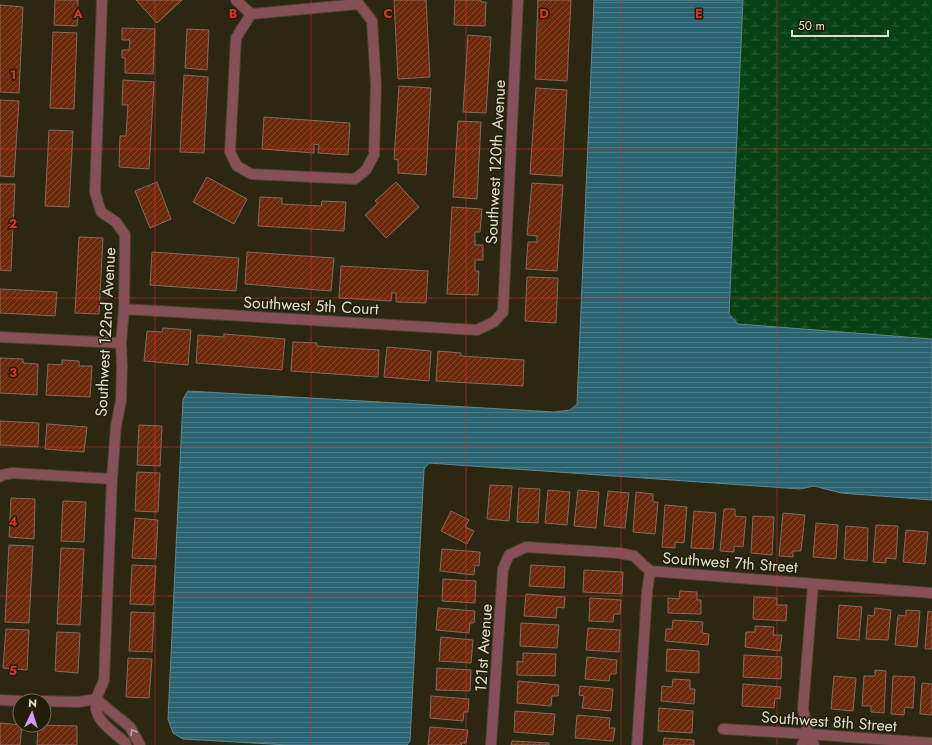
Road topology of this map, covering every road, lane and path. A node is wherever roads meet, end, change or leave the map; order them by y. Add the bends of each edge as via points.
1 (102, 0) edge
2 (236, 0) edge
3 (518, 0) edge
4 (251, 14) junction
5 (124, 309) junction
6 (494, 322) joint
7 (0, 337) edge
8 (121, 343) junction
9 (1, 476) edge
10 (112, 479) junction
11 (509, 555) joint
12 (650, 571) junction
13 (813, 584) junction
14 (932, 593) edge
15 (96, 699) junction
16 (0, 700) edge
17 (12, 701) edge
18 (52, 702) edge
19 (723, 729) dead end
20 (808, 734) junction
21 (932, 743) edge
22 (126, 745) edge
23 (140, 745) edge
24 (491, 745) edge
25 (637, 745) edge
26 (802, 745) edge
27 (814, 745) edge

1 - 5 street, Southwest 122nd Avenue via 95,192 101,212 116,222 125,235
2 - 4 street
3 - 6 street, Southwest 120th Avenue via 503,312
4 - 4 street via 236,38 230,152 237,166 251,174 355,179 366,170 374,155 376,85 372,21 359,4
5 - 6 street, Southwest 5th Court via 477,330
5 - 8 street, Southwest 122nd Avenue
7 - 8 street
8 - 10 street, Southwest 122nd Avenue via 121,400 116,426
9 - 10 street via 13,472
10 - 15 street, Southwest 122nd Avenue via 104,680
11 - 12 street, Southwest 7th Street via 526,547 619,553 634,556
11 - 24 street, 121st Avenue via 504,569
12 - 13 street, Southwest 7th Street
12 - 25 street
13 - 14 street, Southwest 7th Street
13 - 20 street via 803,709
15 - 18 street
15 - 22 street via 100,721
23 -> 15 street via 130,726
16 - 17 street
19 - 20 street, Southwest 8th Street
20 - 21 street, Southwest 8th Street
20 - 26 street
20 - 27 street

